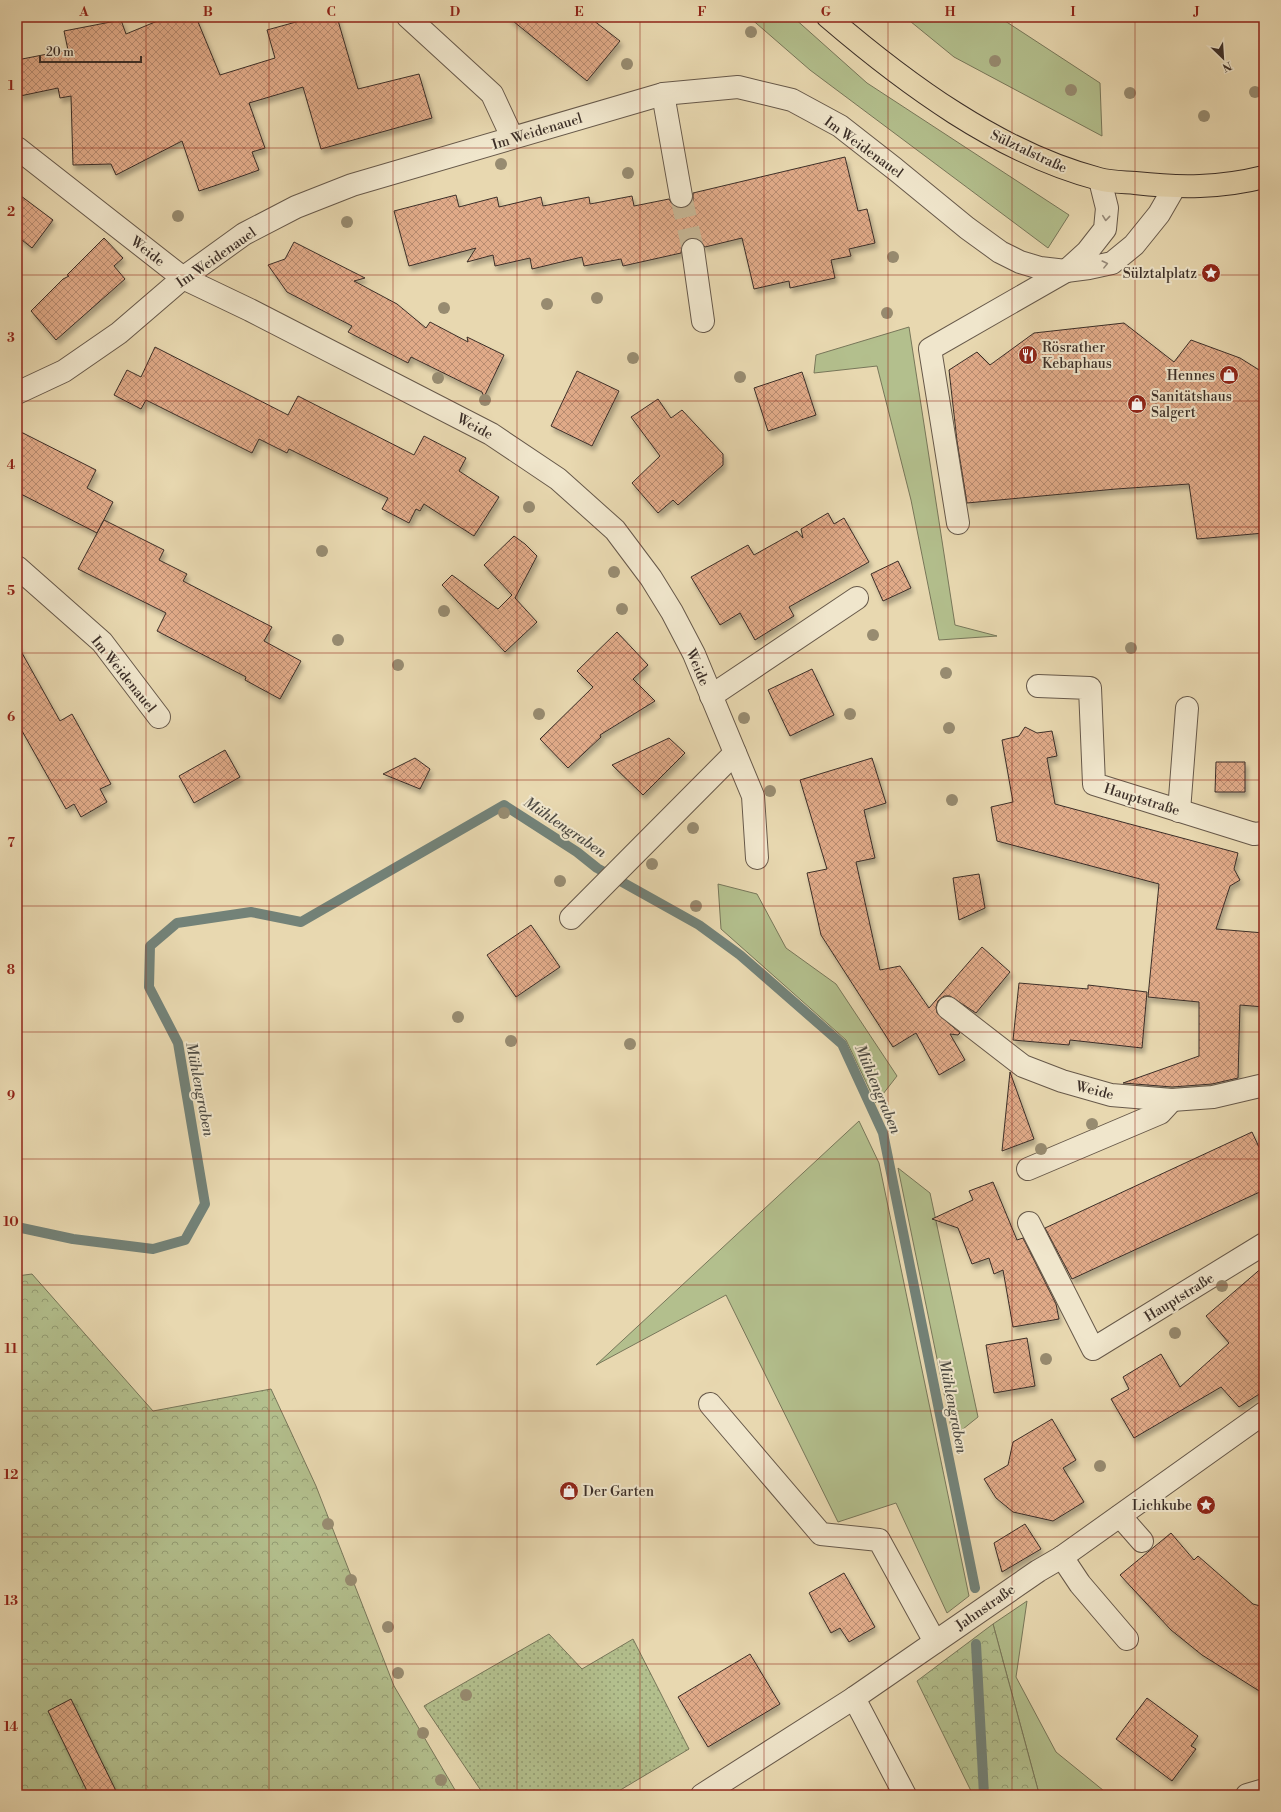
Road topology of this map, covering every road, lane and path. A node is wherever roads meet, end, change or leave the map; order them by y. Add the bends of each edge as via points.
1 (408, 17) edge
2 (828, 17) edge
3 (663, 94) junction
4 (512, 137) junction
5 (17, 148) edge
6 (1264, 177) edge
7 (1100, 180) junction
8 (1174, 188) junction
9 (681, 196) tunnel mouth
10 (693, 250) tunnel mouth
11 (1066, 271) junction
12 (183, 278) junction
13 (703, 321) dead end
14 (17, 393) edge
15 (958, 523) dead end
16 (17, 567) edge
17 (857, 598) dead end
18 (1038, 686) dead end
19 (711, 696) junction
20 (1187, 708) dead end
21 (159, 717) dead end
22 (735, 753) junction
23 (1179, 811) junction
24 (1264, 833) edge
25 (757, 858) dead end
26 (572, 918) dead end
27 (948, 1008) dead end
28 (1264, 1085) edge
29 (1172, 1100) junction
30 (1028, 1169) dead end
31 (1029, 1223) dead end
32 (1264, 1244) edge
33 (710, 1404) dead end
34 (1264, 1413) edge
35 (1120, 1516) junction
36 (1142, 1541) dead end
37 (1062, 1557) junction
38 (1127, 1639) dead end
39 (935, 1642) junction
40 (854, 1698) junction
41 (1264, 1790) edge
42 (702, 1795) edge
43 (905, 1795) edge
44 (1247, 1795) edge

1 - 4 street via 492,94
2 - 7 main road, Sülztalstraße via 955,113 1008,145
3 - 4 street, Im Weidenauel
3 - 9 street
3 - 11 street, Im Weidenauel via 738,88 792,100 840,126 1000,252 1040,268
4 - 12 street, Im Weidenauel via 352,185 296,207 244,234
5 - 12 street, Weide
6 - 8 main road, Sülztalstraße via 1213,186
7 - 8 main road, Sülztalstraße
7 -> 11 street via 1107,208 1105,229 1087,252
11 -> 8 street, Im Weidenauel via 1112,262 1134,245 1159,214
10 - 13 street
11 - 15 street via 930,349
12 - 14 street, Im Weidenauel via 119,333 70,367
12 - 19 street, Weide via 491,434 558,479 615,530 651,578 694,654
16 - 21 street, Im Weidenauel via 102,642
17 - 19 street
18 - 23 street, Hauptstraße via 1090,688 1094,784
19 - 22 street, Weide
20 - 23 street
22 - 25 street, Weide via 753,796
22 - 26 street
23 - 24 street, Hauptstraße via 1254,834
27 - 29 street, Weide via 1023,1066 1062,1081 1111,1095
28 - 29 street, Weide via 1212,1097
29 - 30 street via 1160,1113
31 - 32 street, Hauptstraße via 1093,1350
33 - 39 street via 821,1534 878,1540
34 - 35 street, Jahnstraße
35 - 36 street
35 - 37 street, Jahnstraße
37 - 38 street via 1080,1584
37 - 39 street, Jahnstraße
39 - 40 street, Jahnstraße
40 - 42 street, Jahnstraße
40 - 43 street
41 - 44 street

